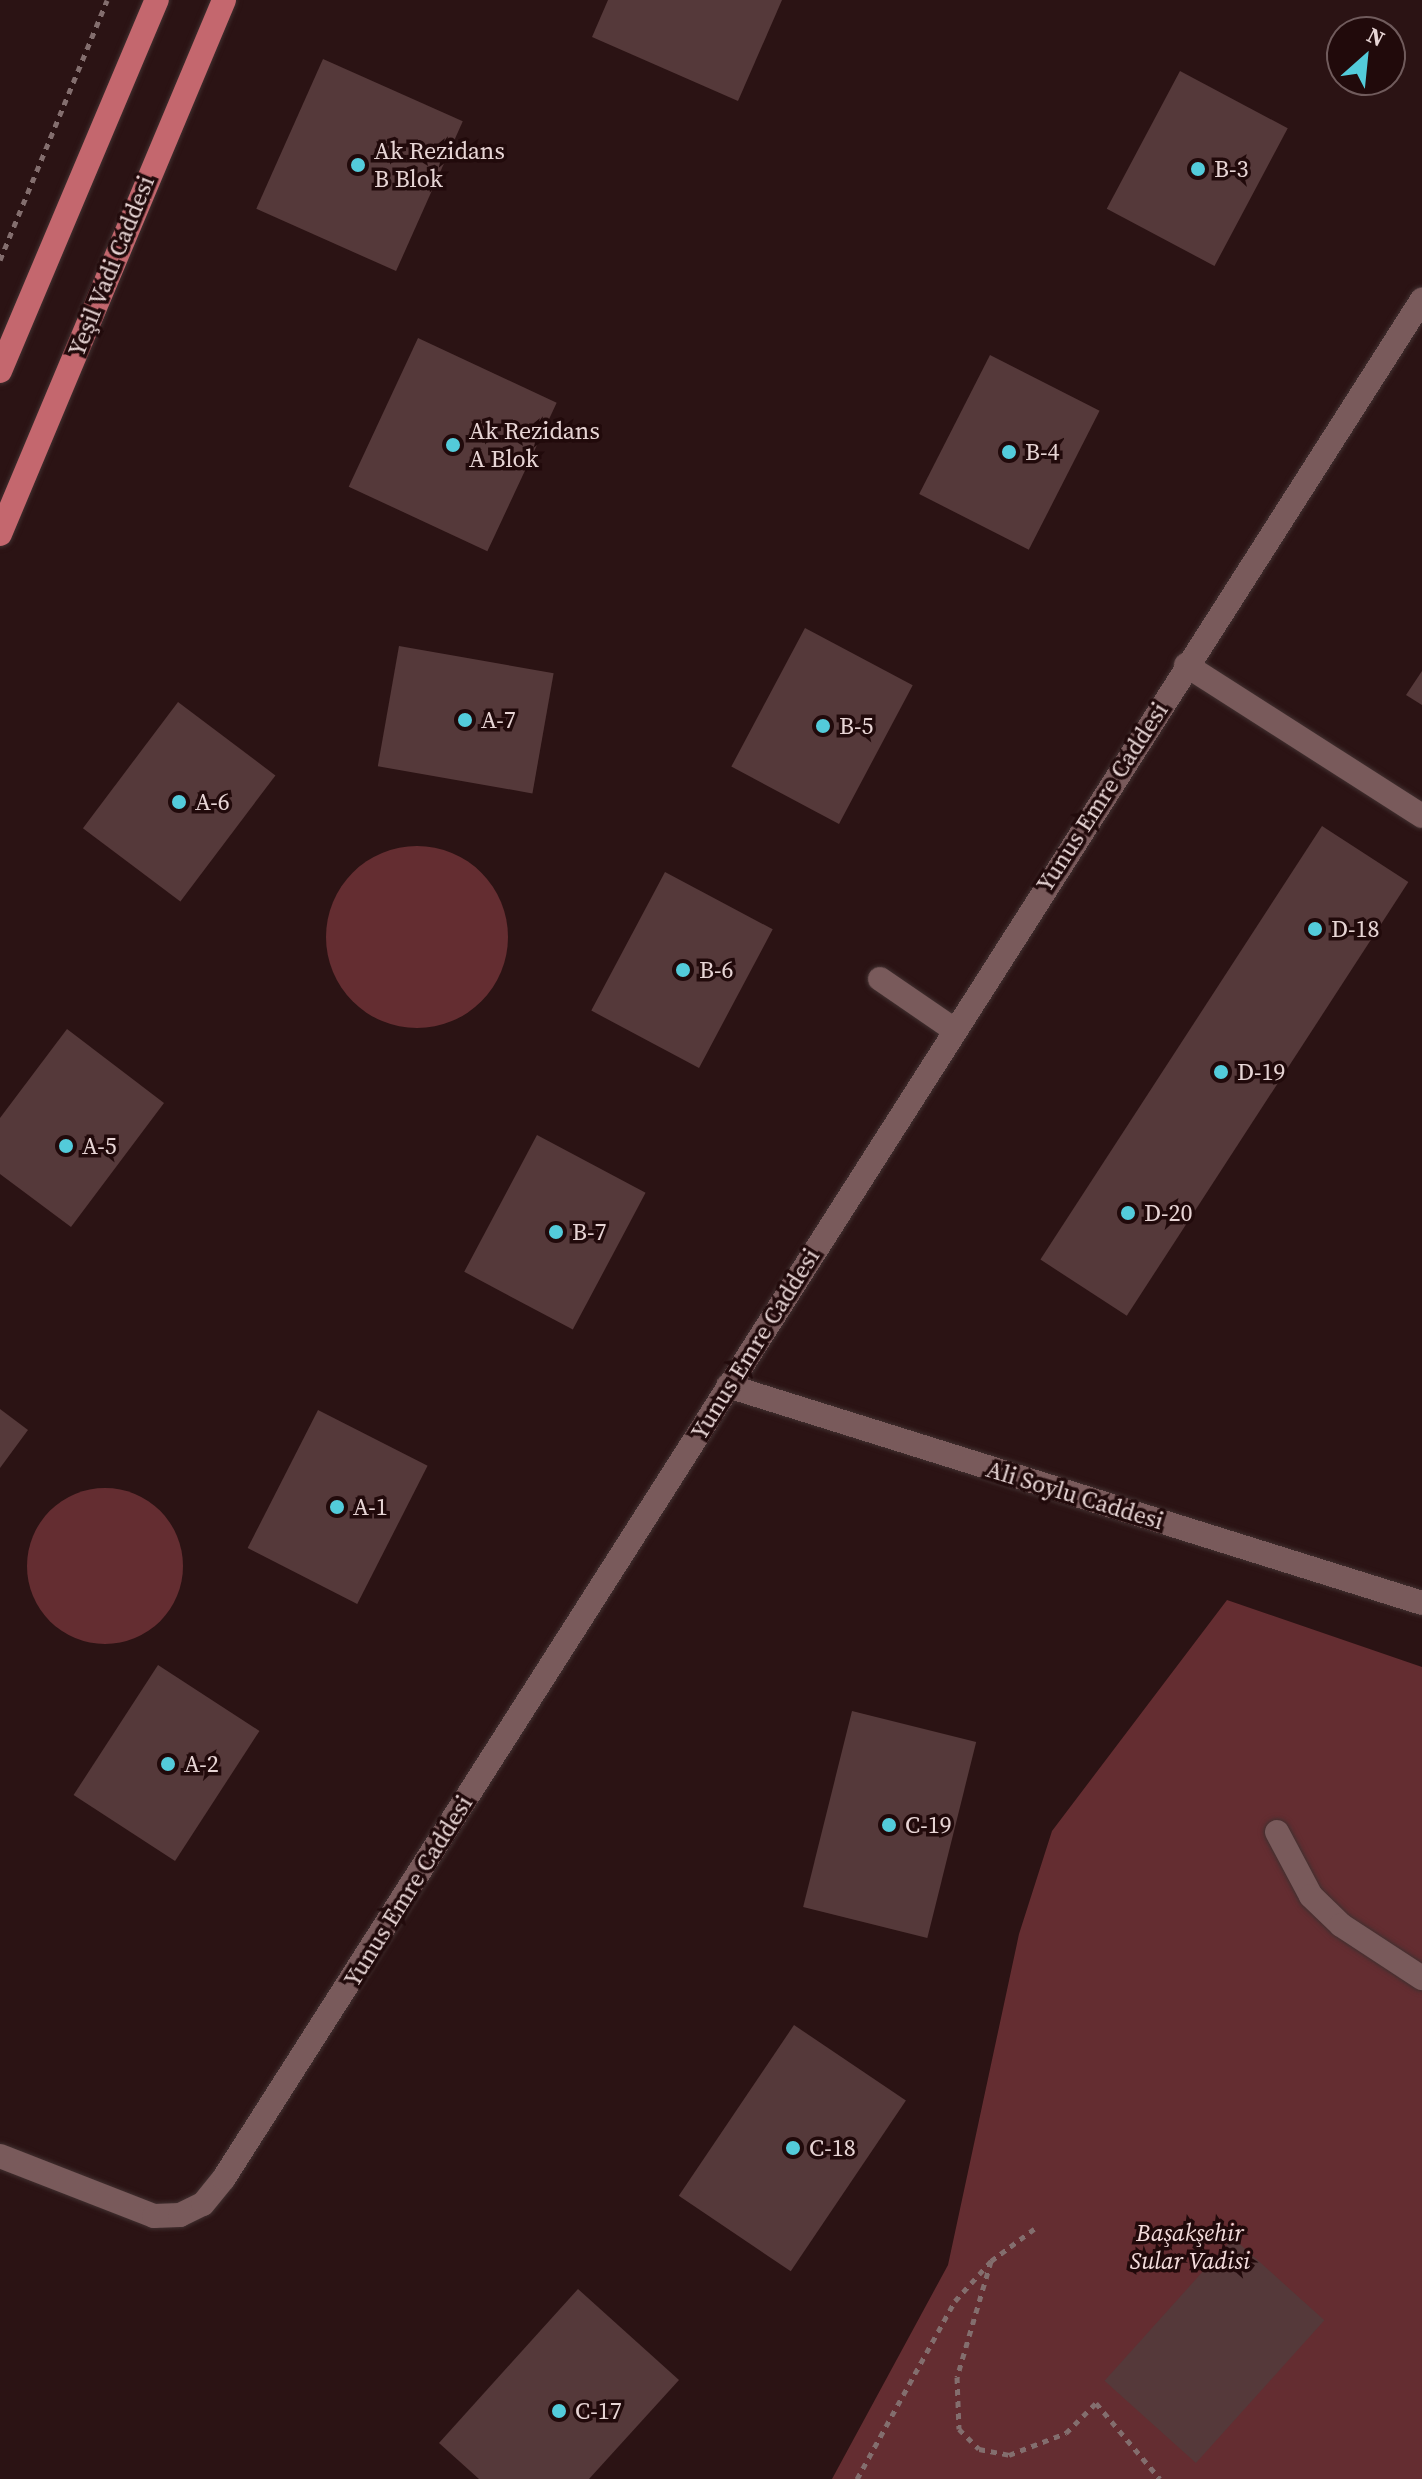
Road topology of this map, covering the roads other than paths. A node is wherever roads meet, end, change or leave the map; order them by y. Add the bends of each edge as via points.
1 (157, 0) edge
2 (224, 0) edge
3 (1422, 300) edge
4 (0, 371) edge
5 (0, 534) edge
6 (1186, 665) junction
7 (1422, 816) edge
8 (880, 979) dead end
9 (953, 1029) junction
10 (728, 1386) junction
11 (1422, 1603) edge
12 (1277, 1832) dead end
13 (1422, 1978) edge
14 (0, 2156) edge

1 - 4 main road
2 - 5 main road, Yeşil Vadi Caddesi
3 - 6 street, Yunus Emre Caddesi
6 - 7 street
6 - 9 street, Yunus Emre Caddesi
8 - 9 street
9 - 10 street, Yunus Emre Caddesi
10 - 11 street, Ali Soylu Caddesi
10 - 14 street, Yunus Emre Caddesi via 254,2133 203,2204 180,2215 126,2210
12 - 13 street via 1311,1896 1341,1925

